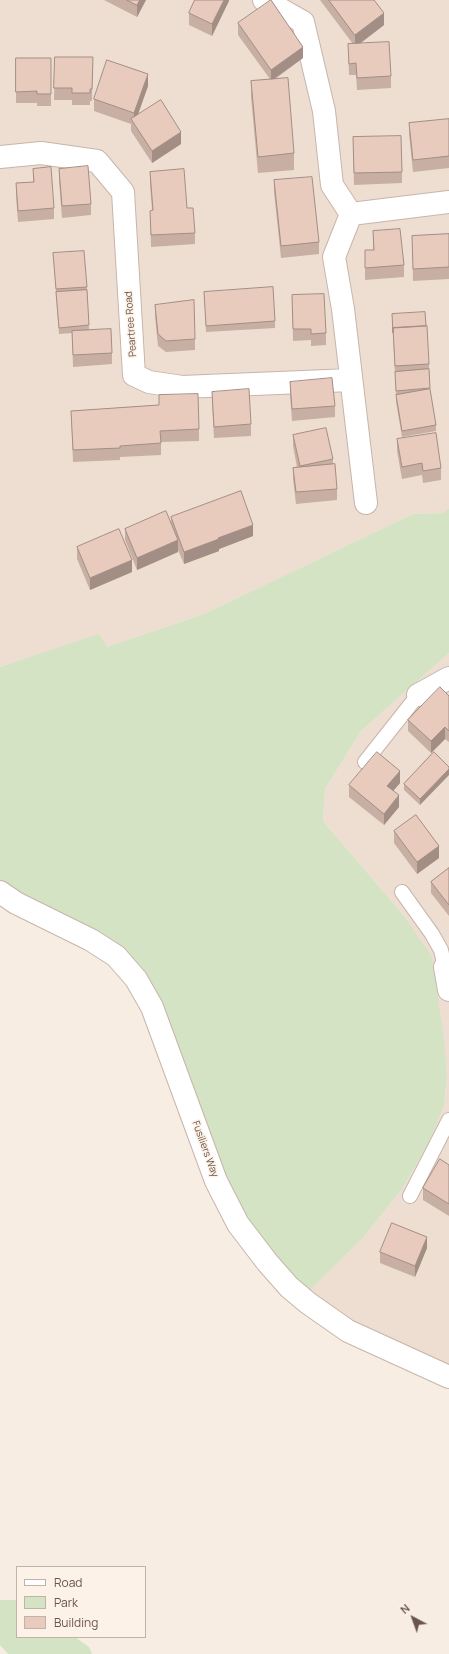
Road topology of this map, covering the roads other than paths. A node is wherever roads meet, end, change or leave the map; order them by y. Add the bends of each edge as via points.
1 (264, 0) edge
2 (0, 157) edge
3 (449, 202) edge
4 (351, 214) junction
5 (351, 380) junction
6 (366, 503) dead end
7 (449, 678) edge
8 (418, 695) joint
9 (364, 762) dead end
10 (0, 892) edge
11 (402, 892) dead end
12 (445, 967) joint
13 (449, 990) edge
14 (449, 1120) edge
15 (410, 1196) dead end
16 (449, 1376) edge

1 - 4 street via 303,22 324,111 332,185
2 - 5 street, Peartree Road via 41,153 97,161 123,192 134,375 149,382 182,386
3 - 4 street
4 - 5 street via 334,257
5 - 6 street
7 - 8 street
8 - 9 lane
10 - 16 street, Fusiliers Way via 16,903 91,940 116,956 136,979 152,1007 216,1181 238,1224 289,1287 348,1330
11 - 12 lane via 432,934 441,950
12 - 13 street
14 - 15 lane

